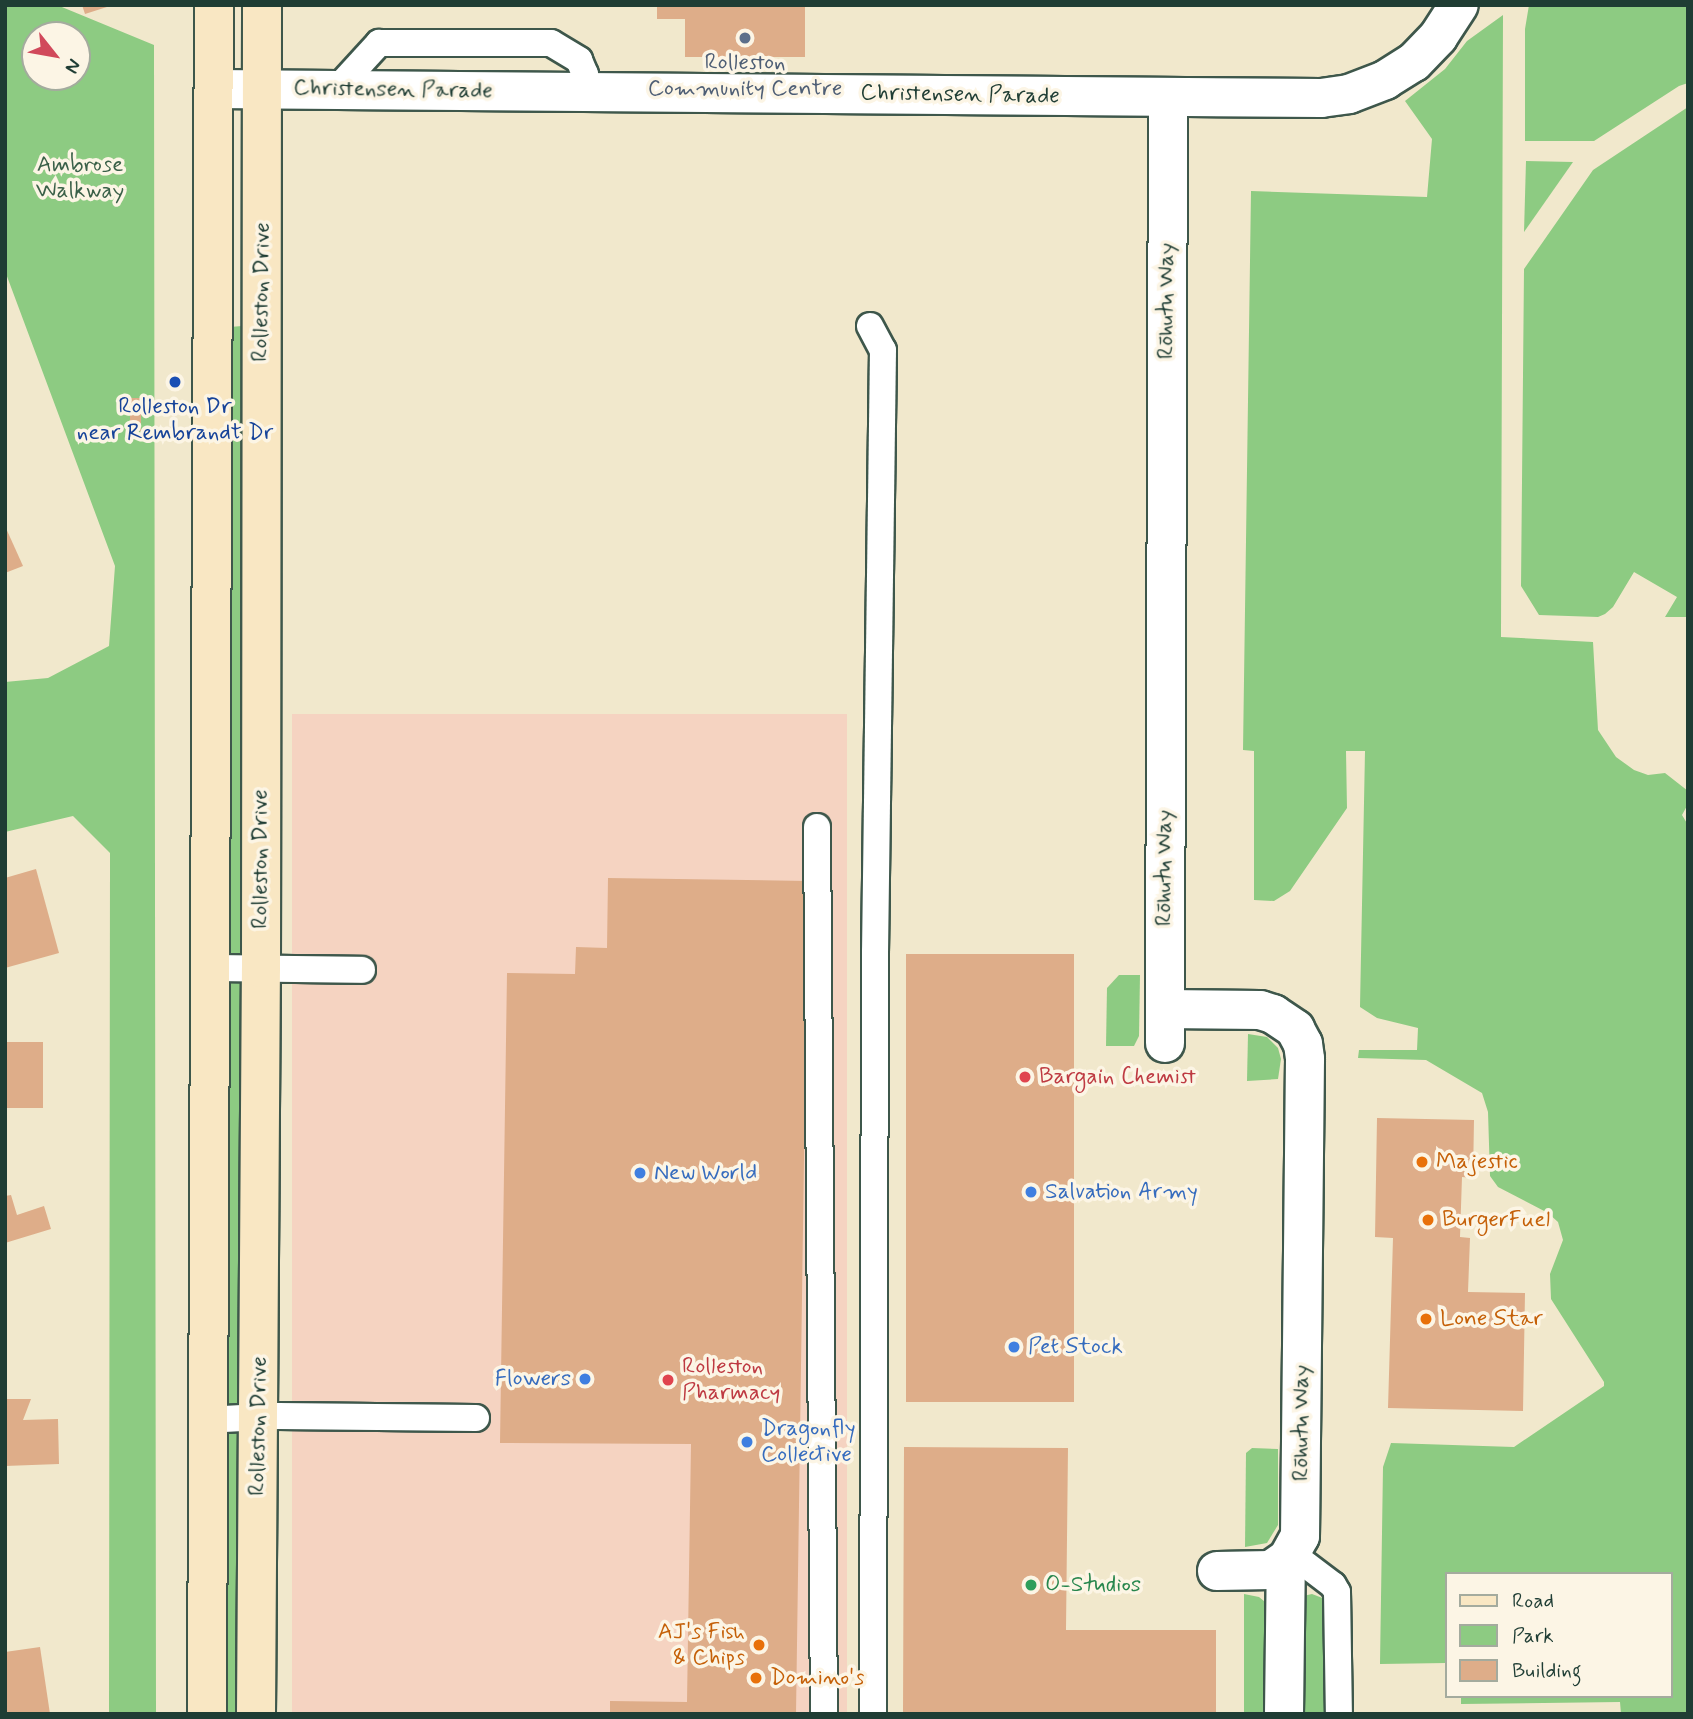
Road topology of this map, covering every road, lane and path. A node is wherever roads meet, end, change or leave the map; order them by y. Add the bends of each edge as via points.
1 (214, 5) edge
2 (262, 5) edge
3 (1459, 5) edge
4 (214, 89) junction
5 (264, 89) junction
6 (1168, 97) junction
7 (870, 326) dead end
8 (817, 827) dead end
9 (208, 968) junction
10 (261, 968) junction
11 (362, 971) dead end
12 (259, 1418) junction
13 (476, 1418) dead end
14 (206, 1420) junction
15 (1293, 1545) junction
16 (1217, 1571) dead end
17 (207, 1714) edge
18 (256, 1714) edge
19 (824, 1714) edge
20 (873, 1714) edge
21 (1284, 1714) edge
22 (1339, 1714) edge

1 - 4 main road, Rolleston Drive
2 - 5 main road, Rolleston Drive
3 - 6 street, Christensen Parade via 1414,62 1349,94 1321,98
4 - 5 street, Christensen Parade
4 - 9 main road, Rolleston Drive
5 - 6 street, Christensen Parade
5 - 10 main road, Rolleston Drive
6 - 15 street, Rōhutu Way via 1165,1026 1260,1010 1285,1019 1303,1044
7 - 20 lane via 883,350
8 - 19 lane
9 - 10 lane
9 - 14 main road, Rolleston Drive
10 - 11 lane
10 - 12 main road, Rolleston Drive
12 - 13 lane
12 - 14 lane
12 - 18 main road, Rolleston Drive
14 - 17 main road, Rolleston Drive
15 - 16 street via 1261,1572
15 - 21 street, Rōhutu Way via 1284,1600
15 - 22 lane via 1337,1592

